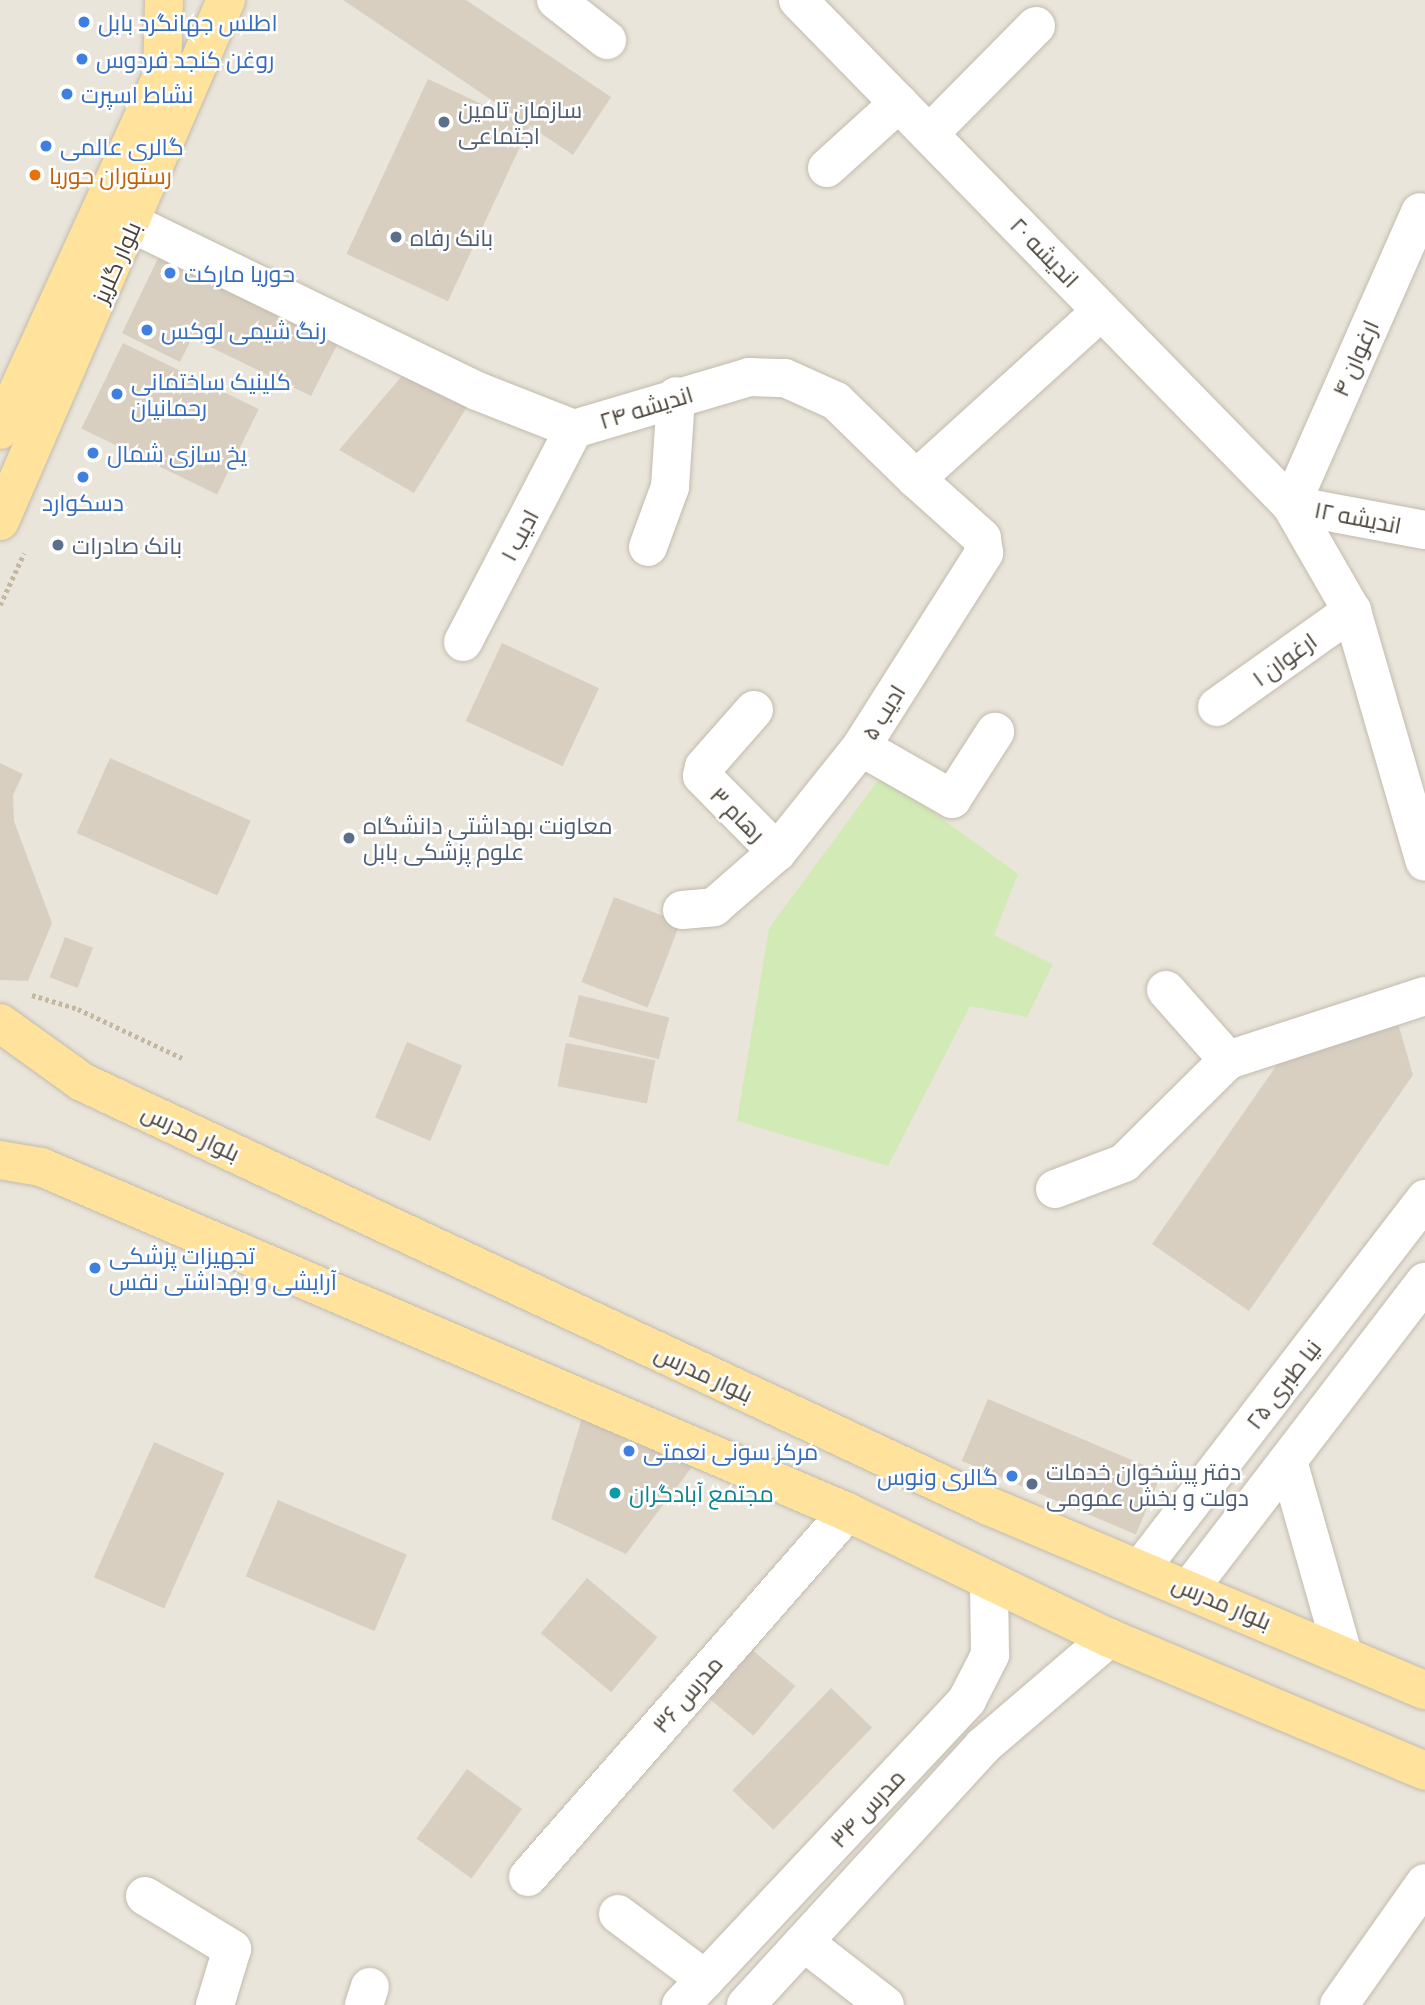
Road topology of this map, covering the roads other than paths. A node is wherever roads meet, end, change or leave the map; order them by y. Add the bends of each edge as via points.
1 (164, 0) edge
2 (226, 0) edge
3 (556, 0) edge
4 (798, 0) edge
5 (1036, 26) dead end
6 (607, 40) dead end
7 (899, 103) junction
8 (929, 134) junction
9 (827, 168) dead end
10 (1420, 212) dead end
11 (133, 224) junction
12 (1101, 311) junction
13 (677, 396) junction
14 (574, 429) junction
15 (0, 430) edge
16 (916, 479) junction
17 (1291, 505) junction
18 (0, 521) edge
19 (1425, 530) edge
20 (648, 547) dead end
21 (1352, 611) junction
22 (463, 642) dead end
23 (1217, 707) dead end
24 (754, 710) dead end
25 (995, 732) dead end
26 (861, 747) junction
27 (1412, 759) edge
28 (777, 852) junction
29 (1425, 862) edge
30 (682, 910) dead end
31 (1166, 990) dead end
32 (1425, 996) edge
33 (10, 1009) edge
34 (1228, 1060) junction
35 (0, 1160) edge
36 (1055, 1189) dead end
37 (1425, 1199) edge
38 (1425, 1282) edge
39 (1359, 1286) junction
40 (1396, 1320) junction
41 (1287, 1461) junction
42 (847, 1512) junction
43 (1141, 1568) junction
44 (989, 1582) junction
45 (1190, 1588) junction
46 (1109, 1638) junction
47 (1343, 1654) junction
48 (1425, 1690) edge
49 (1425, 1771) edge
50 (527, 1877) dead end
51 (1425, 1883) edge
52 (145, 1896) dead end
53 (618, 1914) dead end
54 (805, 1943) junction
55 (693, 1992) edge
56 (215, 2005) edge
57 (746, 2005) edge
58 (885, 2005) edge
59 (1339, 2005) edge

1 - 15 main road, بلوار گلریز via 162,76
2 - 11 main road, بلوار گلریز
3 - 6 street
4 - 7 street, اندیشه ۲۰
5 - 8 street
7 - 8 street, اندیشه ۲۰
7 - 9 street
8 - 12 street, اندیشه ۲۰
10 - 17 street, ارغوان ۴
11 - 14 street, اندیشه ۲۴ via 477,391
11 - 18 main road, بلوار گلریز
12 - 16 street
12 - 17 street, اندیشه ۲۰
13 - 14 street, اندیشه ۲۴
13 - 16 street, اندیشه ۲۴ via 749,377 785,378 813,387 836,401
13 - 20 street via 670,487
14 - 22 street, ادیب ۱
16 - 26 street, ادیب ۵ via 982,538 984,553
17 - 19 street, اندیشه ۱۲
17 - 21 street, اندیشه ۲۰
21 - 23 street, ارغوان ۱
21 - 27 street, اندیشه ۲۰
24 - 28 street, رهام ۳ via 704,767 702,776
25 - 26 street via 953,799
26 - 28 street, ادیب ۵
27 - 29 street, اندیشه ۲۰
28 - 30 street, ادیب ۵ via 714,907
31 - 34 street
32 - 34 street
33 - 43 main road, بلوار مدرس via 82,1082 991,1507
34 - 36 street via 1124,1163
35 - 42 main road via 41,1167
37 - 39 street, نیا طبری ۲۵
38 - 40 street
39 - 40 street
39 - 43 street, نیا طبری ۲۵
40 - 41 street
41 - 45 street
41 - 47 street
42 - 44 main road
42 - 50 street, مدرس ۳۶
43 - 45 main road, بلوار مدرس
44 - 46 main road
44 - 55 street, مدرس ۳۴ via 990,1655 967,1700
45 - 47 main road, بلوار مدرس
46 - 49 main road
46 - 54 street, مدرس ۳۴ via 983,1746
47 - 48 main road, بلوار مدرس
51 - 59 street
52 - 56 street via 232,1949
53 - 55 street
54 - 57 street, مدرس ۳۴
54 - 58 street

